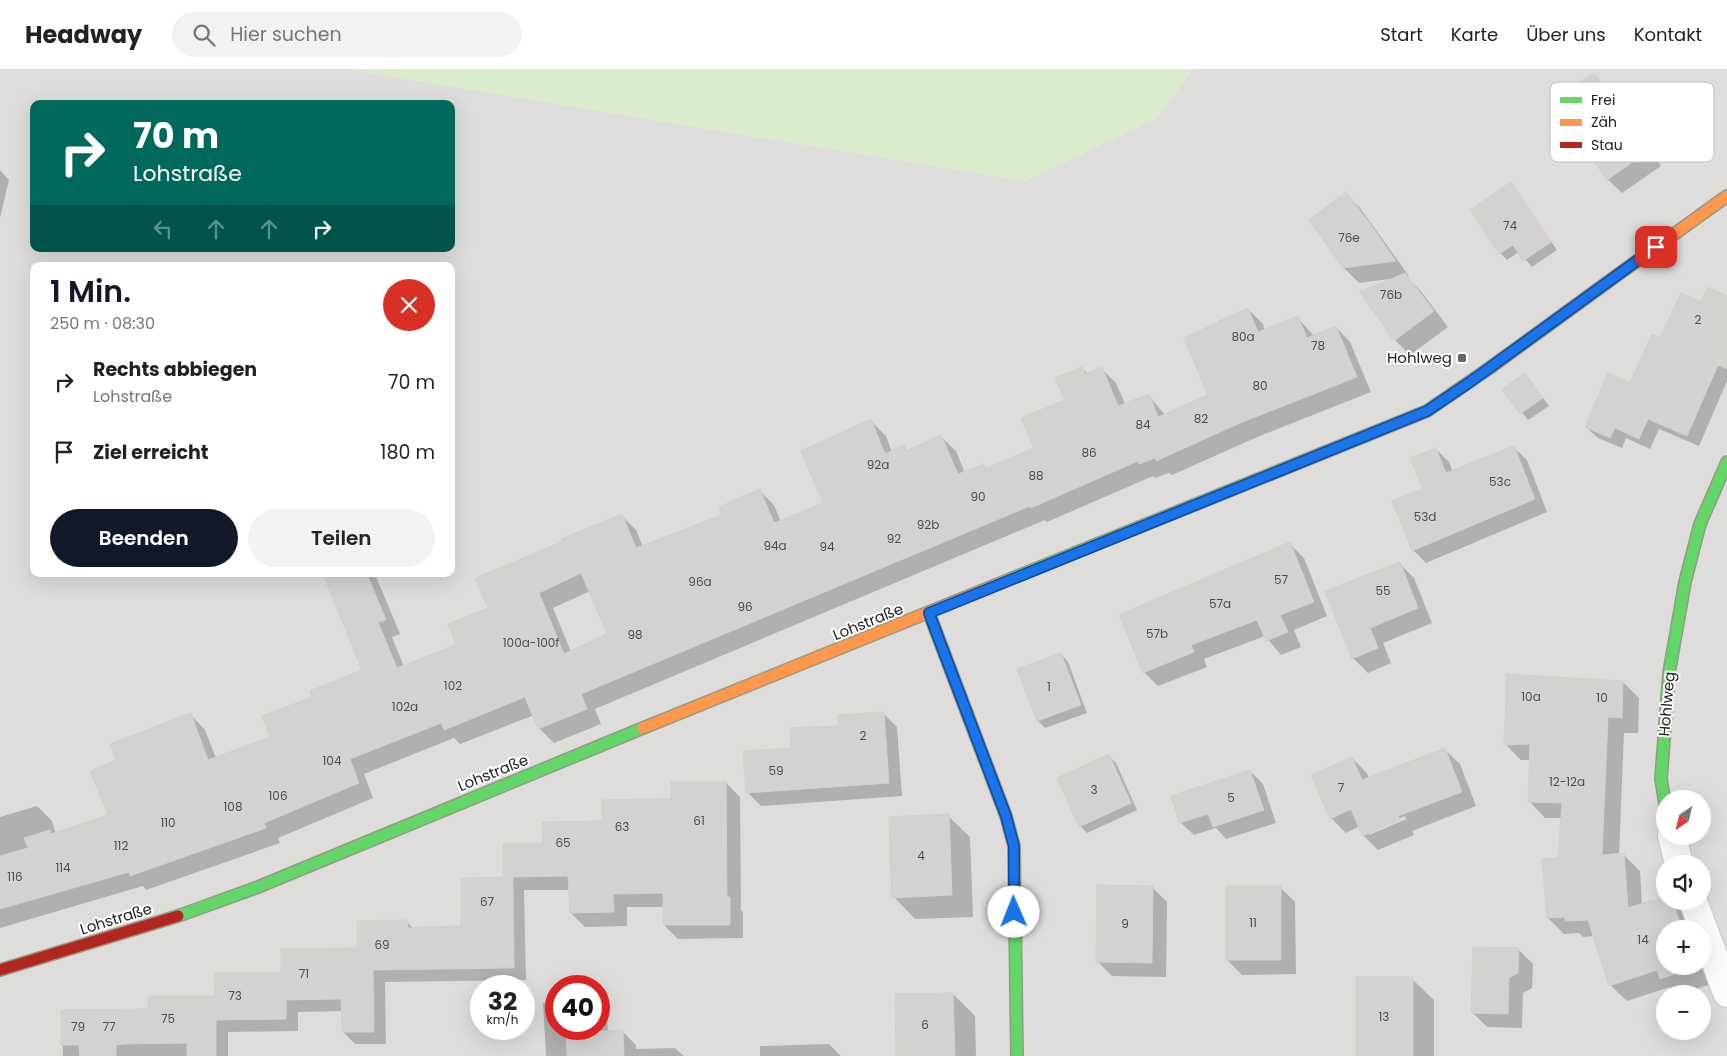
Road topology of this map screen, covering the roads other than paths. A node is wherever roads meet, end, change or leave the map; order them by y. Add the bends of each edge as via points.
1 (1727, 196) edge
2 (1727, 462) edge
3 (929, 613) junction
4 (1663, 790) edge
5 (1695, 910) edge
6 (0, 970) edge
7 (1727, 993) edge
8 (1017, 1056) edge

1 - 3 main road, Lohstraße via 1427,411
2 - 4 main road, Hohlweg via 1700,524 1685,582 1669,673
3 - 6 main road, Lohstraße via 258,887 165,920
3 - 8 main road via 1006,816 1014,846
5 - 7 street

